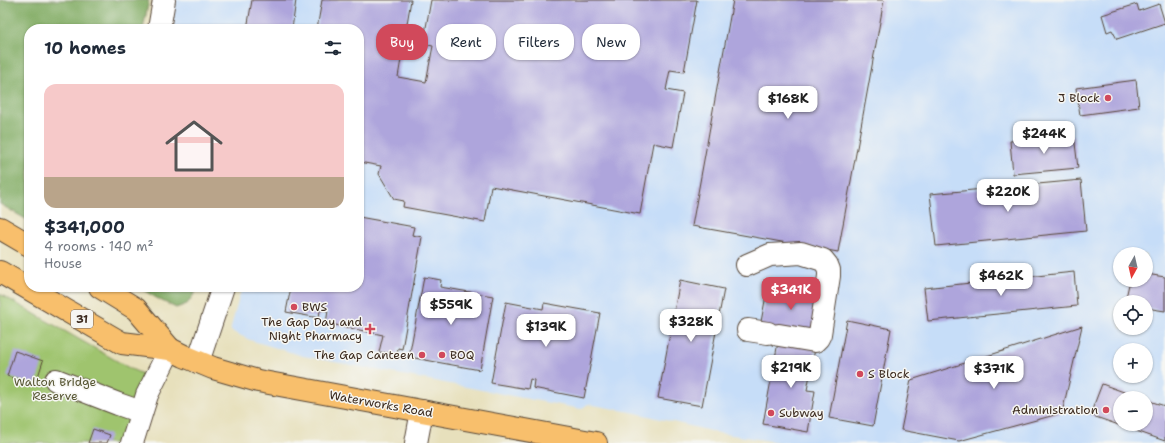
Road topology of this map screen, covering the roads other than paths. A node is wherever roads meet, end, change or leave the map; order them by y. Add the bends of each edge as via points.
1 (164, 0) edge
2 (160, 24) edge
3 (0, 228) edge
4 (24, 242) edge
5 (747, 264) dead end
6 (0, 272) edge
7 (24, 286) edge
8 (34, 292) edge
9 (108, 292) edge
10 (220, 292) edge
11 (765, 332) dead end
12 (170, 350) junction
13 (198, 362) junction
14 (56, 380) dead end
15 (422, 410) junction
16 (141, 412) junction
17 (132, 443) edge
18 (416, 443) edge
19 (596, 443) edge

1 - 2 street
3 - 4 main road
5 - 11 street via 770,255 801,253 823,260 830,276 820,334 815,341
6 - 7 main road, Waterworks Road / 31
8 - 12 main road, Waterworks Road / 31 via 122,343
9 - 12 main road, Waterworks Road / 31 via 136,309
10 - 13 street
12 - 13 main road, Waterworks Road / 31
12 - 16 street
13 - 15 main road, Waterworks Road / 31 via 258,381
14 - 16 street
15 - 18 street
15 - 19 main road, Waterworks Road / 31
16 - 17 street

